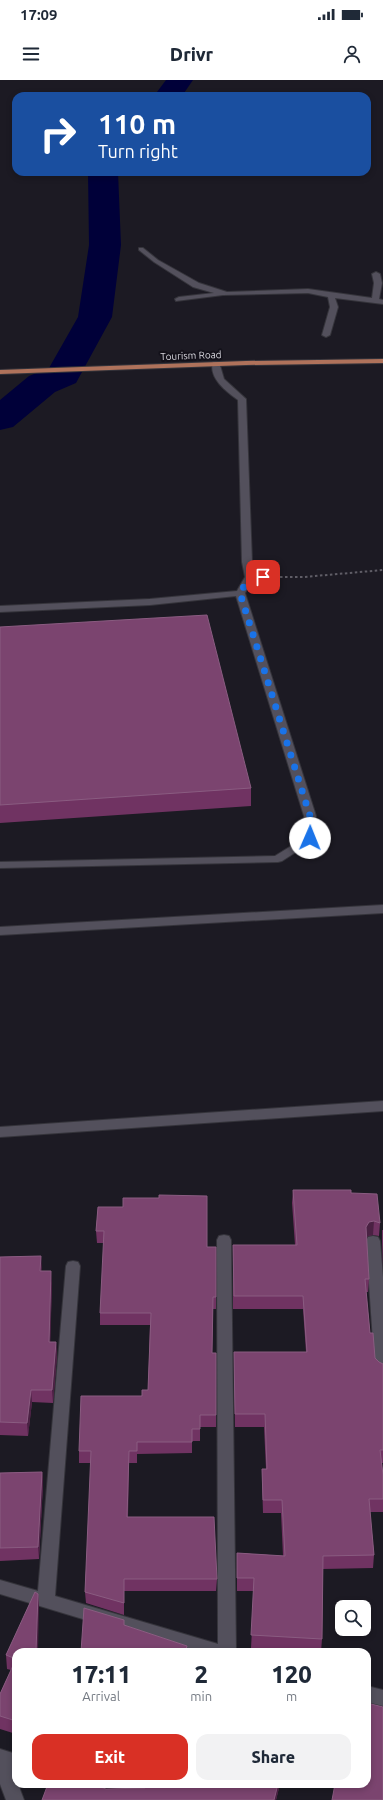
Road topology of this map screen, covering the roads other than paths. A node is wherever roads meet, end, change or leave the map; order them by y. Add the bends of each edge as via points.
1 (141, 249) dead end
2 (376, 274) dead end
3 (227, 294) junction
4 (331, 295) junction
5 (179, 299) dead end
6 (375, 301) junction
7 (383, 302) edge
8 (326, 335) dead end
9 (383, 360) edge
10 (216, 366) junction
11 (179, 367) junction
12 (383, 368) edge
13 (0, 372) edge
14 (0, 376) edge
15 (240, 593) junction
16 (0, 609) edge
17 (0, 865) edge
18 (383, 908) edge
19 (0, 931) edge
20 (383, 1106) edge
21 (0, 1132) edge
22 (224, 1240) dead end
23 (373, 1241) dead end
24 (73, 1266) dead end
25 (383, 1370) edge
26 (0, 1587) edge
27 (46, 1601) junction
28 (205, 1648) edge
29 (227, 1648) edge
30 (371, 1695) edge
31 (383, 1698) edge
32 (0, 1759) edge
33 (12, 1762) edge
34 (15, 1800) edge

1 - 3 street via 196,285
2 - 6 street via 378,283
3 - 4 street via 308,291
3 - 5 street
4 - 6 street
4 - 8 street via 334,307
6 - 7 street
9 - 10 main road, Tourism Road
10 - 11 main road, Tourism Road
10 - 12 main road, Tourism Road
10 - 15 street via 225,386 242,399 247,562 250,577
11 - 13 main road, Tourism Road
11 - 14 main road, Tourism Road
15 - 16 street via 190,600
15 - 17 street via 310,816 310,838 278,859
18 - 19 street
20 - 21 street
22 - 29 street
23 - 25 street
24 - 27 street
26 - 27 street
27 - 28 street
30 - 31 street
32 - 33 street
32 - 34 street

